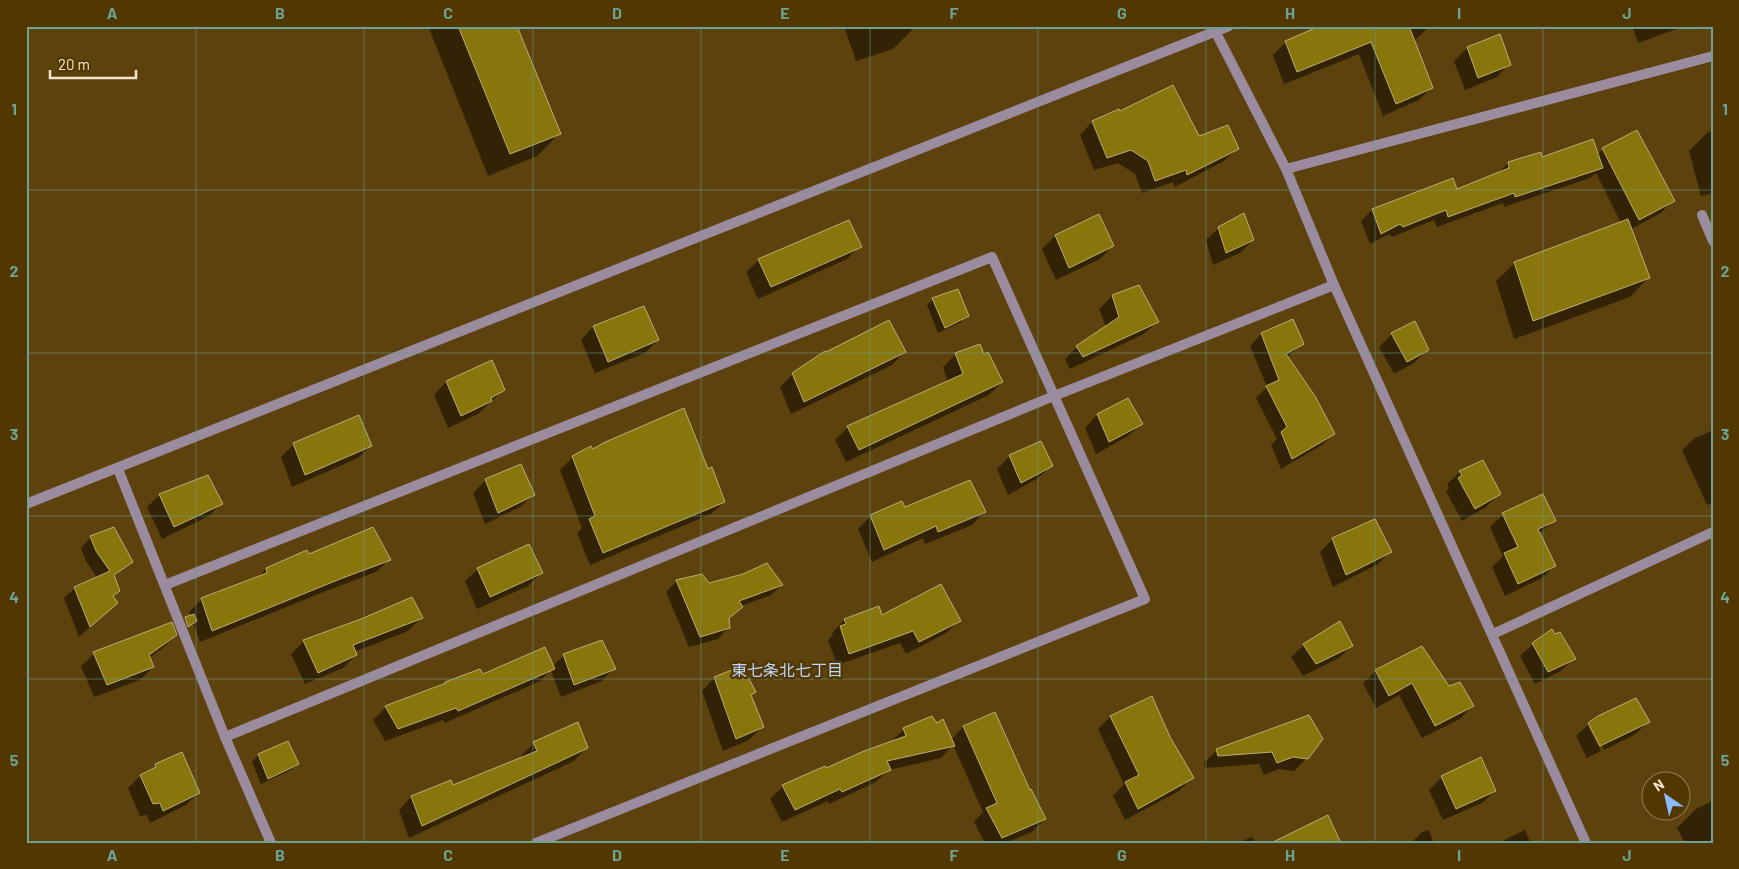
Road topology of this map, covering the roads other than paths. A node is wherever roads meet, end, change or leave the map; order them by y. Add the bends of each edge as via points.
1 (1229, 26) edge
2 (1214, 29) edge
3 (1713, 56) edge
4 (1286, 169) junction
5 (1702, 215) dead end
6 (1713, 241) edge
7 (1334, 285) junction
8 (1054, 396) junction
9 (118, 469) junction
10 (26, 504) edge
11 (1713, 532) edge
12 (165, 585) junction
13 (1493, 634) junction
14 (225, 737) junction
15 (272, 843) edge
16 (536, 843) edge
17 (1586, 843) edge

1 - 2 street
2 - 4 street
2 - 9 street
3 - 4 street
4 - 7 street
5 - 6 street
7 - 8 street
7 - 13 street
8 - 12 street via 992,258
8 - 14 street
8 - 16 street via 1145,599
9 - 10 street
9 - 12 street
11 - 13 street
12 - 14 street
13 - 17 street
14 - 15 street

